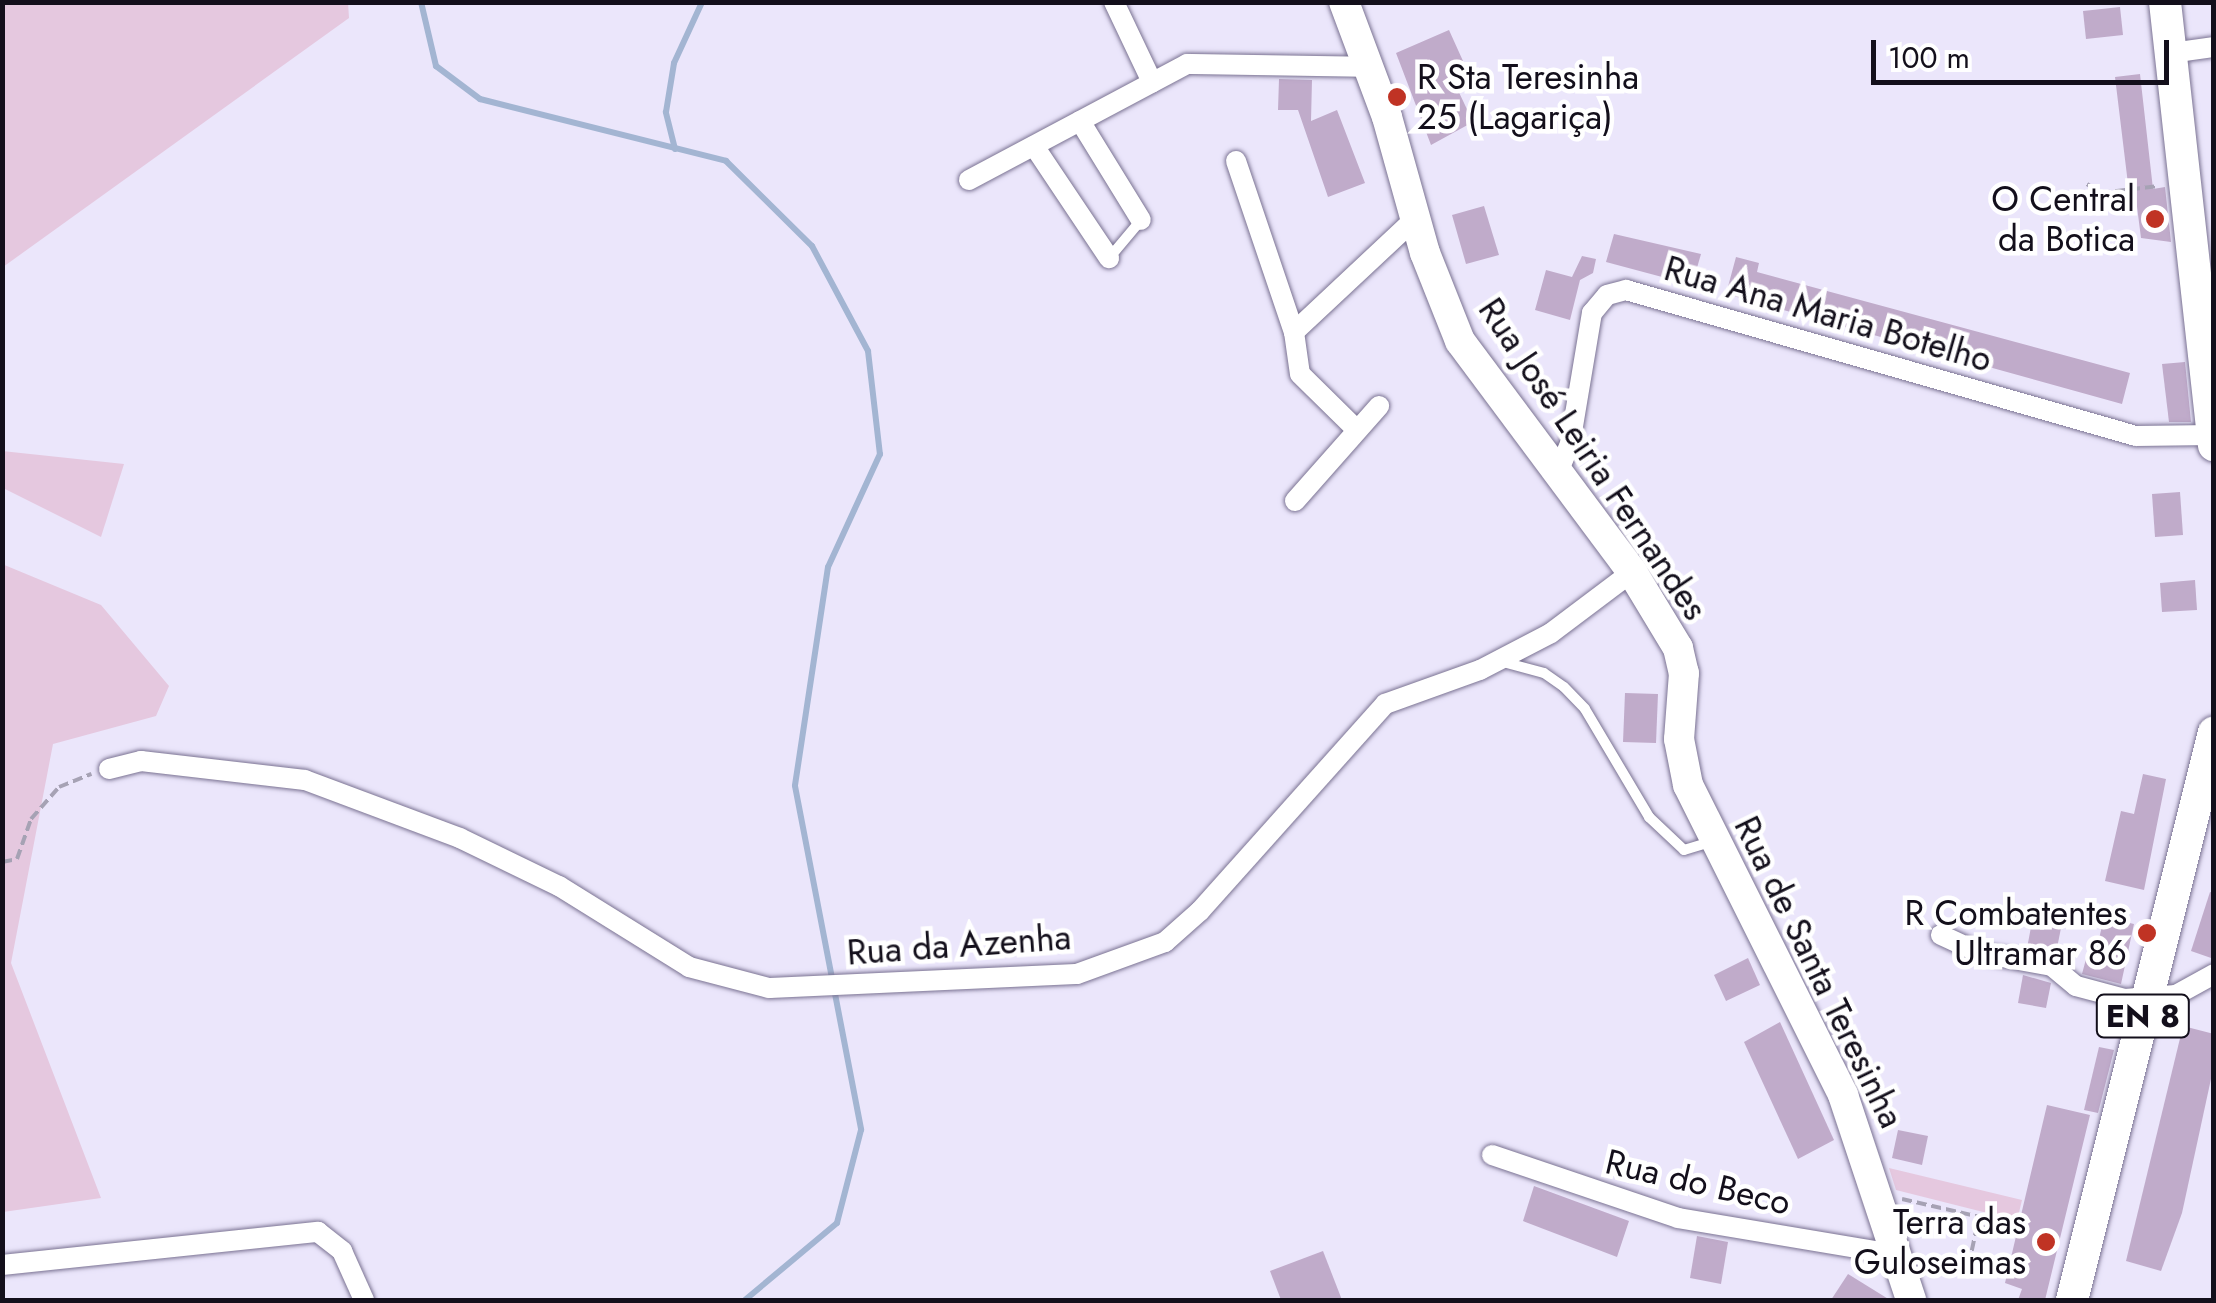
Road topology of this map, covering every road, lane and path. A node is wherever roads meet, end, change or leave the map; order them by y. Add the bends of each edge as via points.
1 (1114, 2) edge
2 (1344, 2) edge
3 (2165, 2) edge
4 (2214, 47) edge
5 (2171, 53) junction
6 (1370, 67) junction
7 (1152, 82) junction
8 (1080, 121) junction
9 (1034, 146) junction
10 (1236, 161) dead end
11 (969, 180) dead end
12 (2087, 184) dead end
13 (2156, 186) dead end
14 (1416, 218) junction
15 (1141, 220) joint
16 (1109, 258) joint
17 (1294, 332) junction
18 (2209, 356) edge
19 (1378, 406) dead end
20 (1357, 430) junction
21 (2213, 435) edge
22 (2214, 445) edge
23 (1558, 472) junction
24 (1295, 501) dead end
25 (1632, 572) junction
26 (1496, 662) junction
27 (1684, 674) joint
28 (2214, 732) edge
29 (109, 769) joint
30 (1715, 841) junction
31 (2, 862) edge
32 (1941, 935) dead end
33 (2214, 974) edge
34 (2147, 1000) junction
35 (1492, 1155) dead end
36 (1877, 1193) junction
37 (1894, 1254) junction
38 (2, 1264) edge
39 (2005, 1272) dead end
40 (364, 1300) edge
41 (1911, 1300) edge
42 (2072, 1300) edge

1 - 7 street
2 - 6 main road, Rua José Leiria Fernandes
3 - 5 main road
4 - 5 street
5 - 18 main road
6 - 7 street via 1188,64
6 - 14 main road, Rua José Leiria Fernandes
7 - 8 street
8 - 9 street
8 - 15 street
9 - 11 street
9 - 16 street
10 - 17 street
12 - 13 path via 2100,193
14 - 17 street
14 - 23 main road, Rua José Leiria Fernandes via 1460,341
15 - 16 lane
17 - 20 street via 1300,374
18 - 21 main road
19 - 20 street
20 - 24 street
21 - 22 main road
21 - 23 street, Rua Ana Maria Botelho via 2136,436 1626,290 1606,295 1592,314 1570,444
23 - 25 main road, Rua José Leiria Fernandes
25 - 26 street, Rua da Azenha via 1551,633
25 - 27 main road, Rua José Leiria Fernandes via 1678,648
26 - 29 street, Rua da Azenha via 1384,704 1200,911 1164,942 1076,974 769,988 690,967 559,886 305,780 141,761
26 - 30 lane via 1520,664 1564,687 1649,817 1684,850
27 - 30 main road, Rua de Santa Teresinha via 1681,762
28 - 34 main road, EN 8
29 - 31 path via 59,787 31,819 17,859
30 - 36 main road, Rua de Santa Teresinha via 1844,1095
32 - 34 street via 1980,953 2052,966 2076,986
33 - 34 street via 2176,995
34 - 42 main road, EN 8
35 - 37 street, Rua do Beco via 1678,1218
36 - 37 main road, Rua de Santa Teresinha
36 - 39 path via 2002,1222 2000,1231 1978,1226 1969,1263
37 - 41 main road, Rua de Santa Teresinha
38 - 40 street via 318,1232 342,1251

